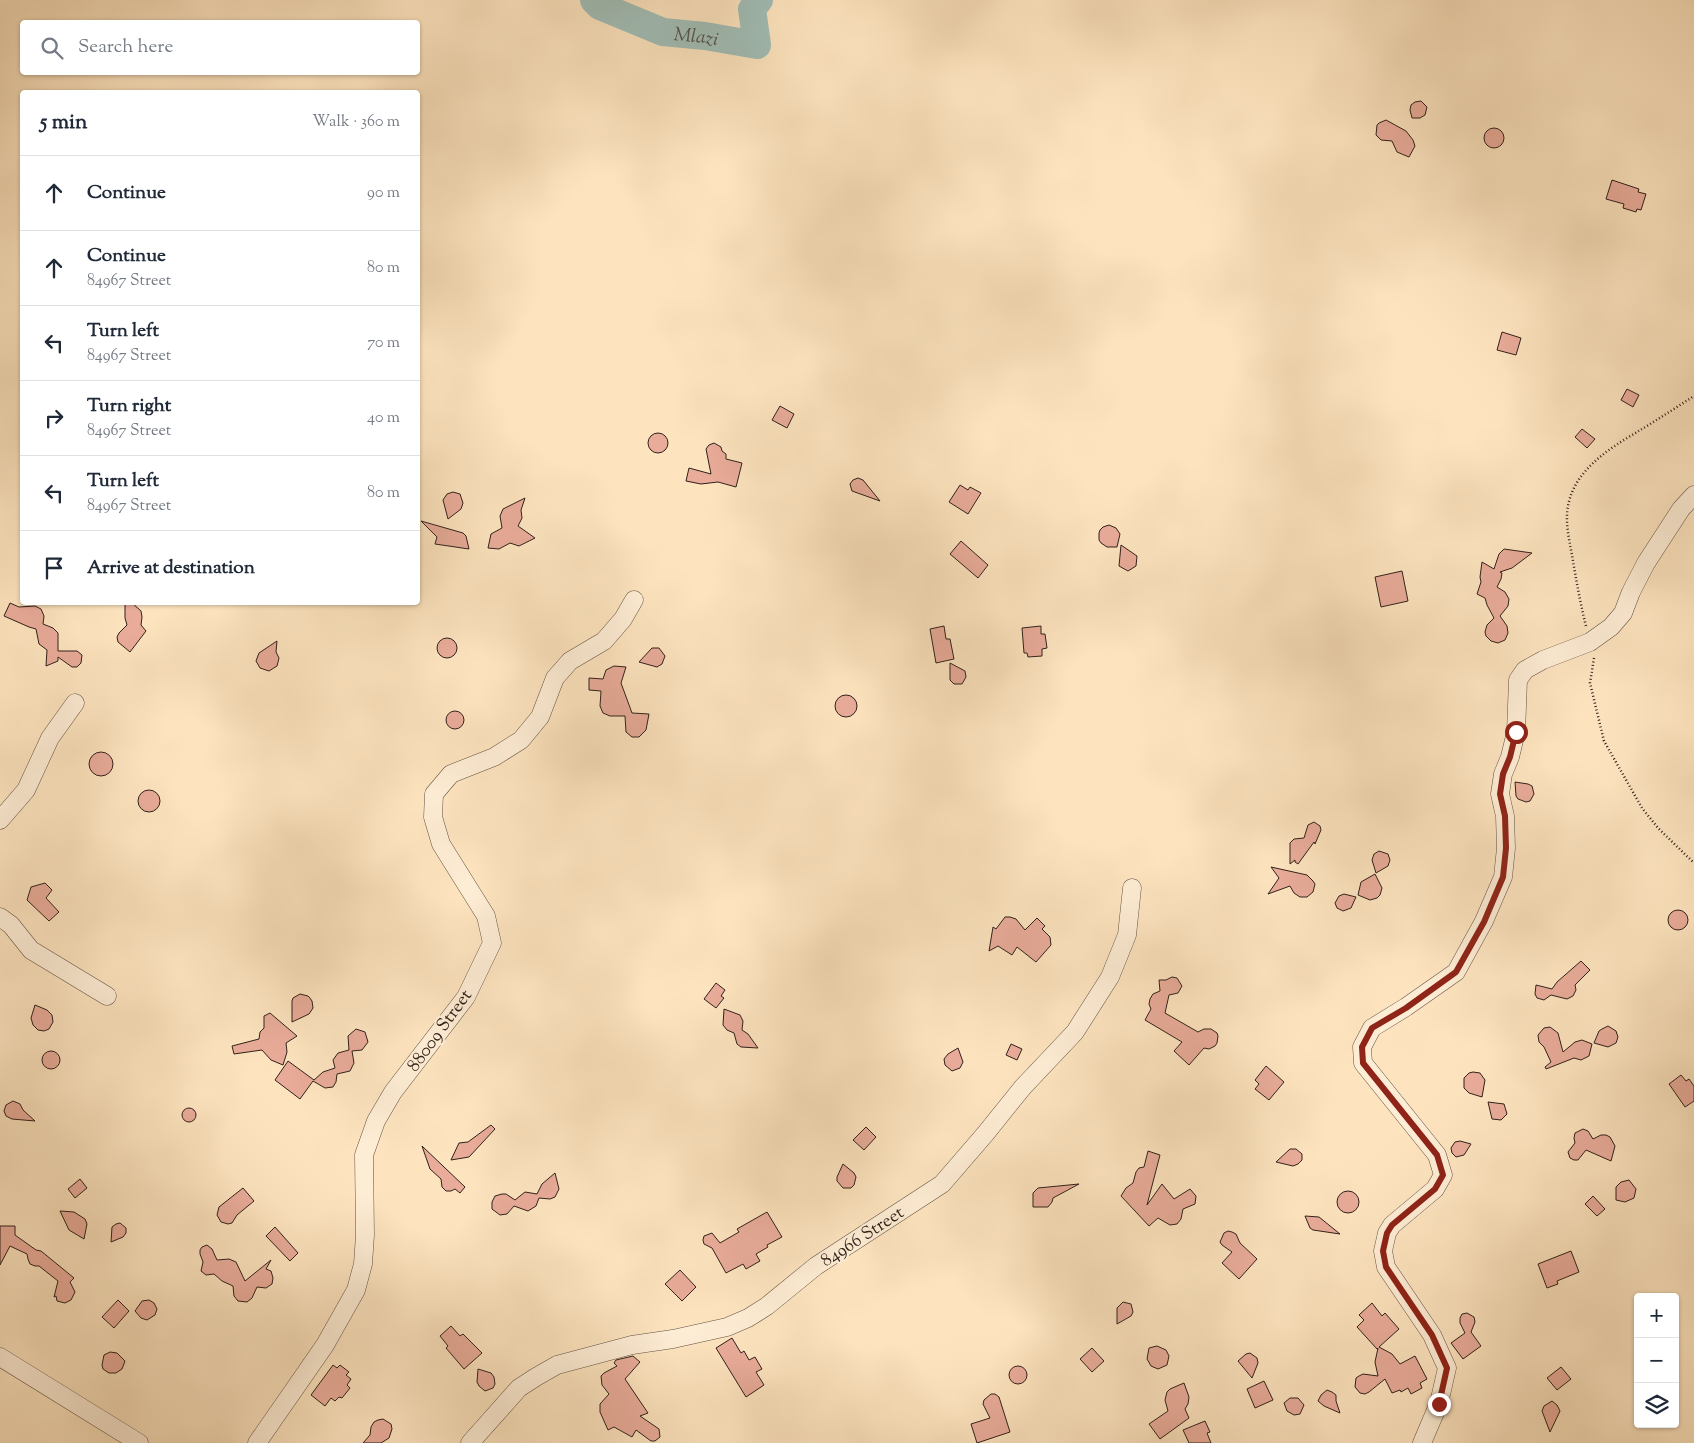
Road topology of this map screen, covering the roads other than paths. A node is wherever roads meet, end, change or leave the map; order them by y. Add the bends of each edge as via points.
1 (1694, 495) edge
2 (634, 600) dead end
3 (75, 703) dead end
4 (0, 820) edge
5 (1132, 888) dead end
6 (0, 917) edge
7 (107, 996) dead end
8 (0, 1357) edge
9 (139, 1443) edge
10 (257, 1443) edge
11 (470, 1443) edge
12 (1422, 1443) edge

1 - 12 street via 1646,563 1622,613 1611,627 1590,642 1525,670 1518,680 1516,732 1500,794 1505,816 1503,877 1484,922 1456,972 1372,1028 1362,1047 1363,1063 1437,1155 1443,1175 1435,1189 1392,1225 1383,1251 1386,1267 1432,1335 1447,1368 1439,1404
2 - 10 street, 88009 Street via 604,641 570,662 555,678 540,717 521,740 494,757 451,774 434,794 433,817 441,844 486,916 492,943 466,997 393,1092 376,1121 364,1155 364,1255 356,1290 325,1345
3 - 4 street via 50,738 26,790
5 - 11 street, 84966 Street via 1127,935 1110,977 1075,1032 1023,1087 942,1184 816,1266 748,1318 727,1327 632,1345 557,1365 519,1388
6 - 7 street via 11,925 31,950
8 - 9 street

